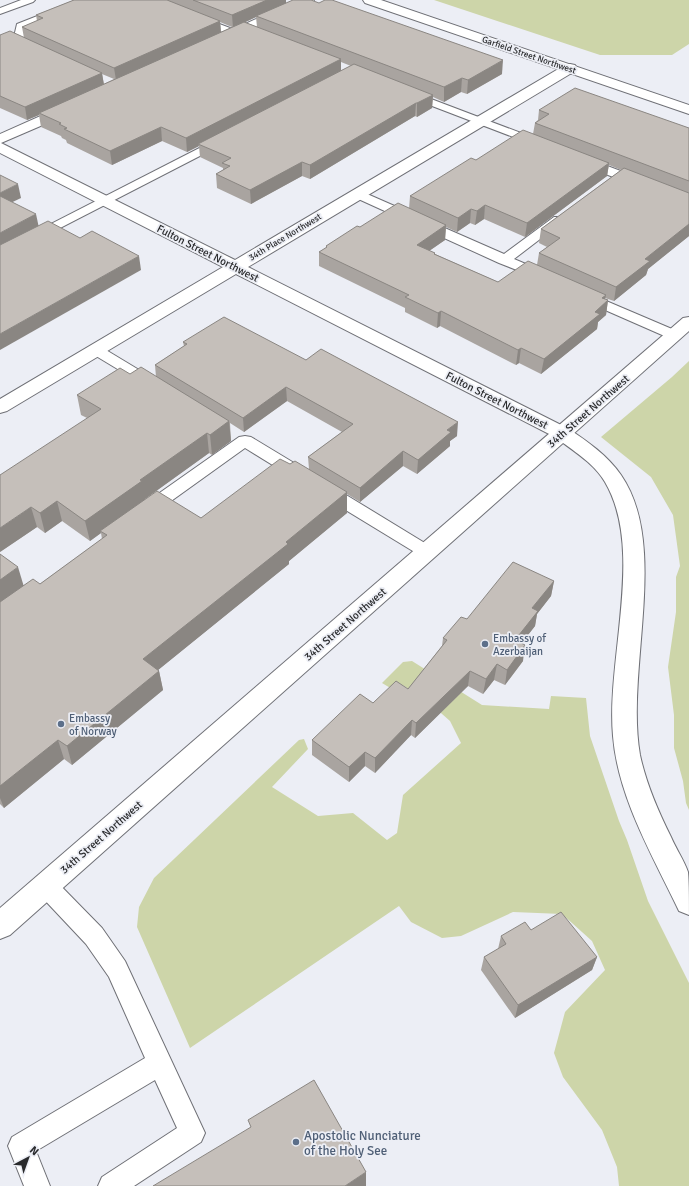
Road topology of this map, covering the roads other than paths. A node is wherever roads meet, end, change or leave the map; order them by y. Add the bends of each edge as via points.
1 (30, 0) edge
2 (88, 0) edge
3 (308, 0) edge
4 (368, 0) edge
5 (0, 12) edge
6 (185, 14) edge
7 (239, 31) junction
8 (258, 35) edge
9 (214, 43) edge
10 (46, 54) edge
11 (570, 68) junction
12 (397, 89) edge
13 (82, 102) edge
14 (689, 110) edge
15 (481, 121) junction
16 (228, 137) edge
17 (0, 139) edge
18 (0, 147) edge
19 (548, 147) edge
20 (576, 158) edge
21 (619, 175) junction
22 (606, 184) edge
23 (647, 186) edge
24 (358, 194) junction
25 (105, 201) junction
26 (568, 213) edge
27 (0, 255) edge
28 (504, 260) junction
29 (235, 267) junction
30 (553, 282) edge
31 (574, 291) edge
32 (689, 322) edge
33 (674, 335) junction
34 (96, 350) junction
35 (165, 392) edge
36 (0, 407) edge
37 (562, 433) junction
38 (135, 519) edge
39 (427, 552) junction
40 (46, 886) junction
41 (689, 902) edge
42 (0, 926) edge
43 (160, 1063) junction
44 (37, 1186) edge
45 (111, 1186) edge

1 - 5 lane
2 - 10 lane via 21,26 18,41
3 - 7 street
4 - 11 street, Garfield Street Northwest
6 - 7 lane
7 - 8 lane
7 - 9 street
11 - 14 street, Garfield Street Northwest
11 - 15 street, 34th Place Northwest
12 - 15 lane
13 - 17 street
15 - 19 lane
15 - 24 street, 34th Place Northwest
16 - 25 lane
18 - 25 street, Fulton Street Northwest
20 - 21 lane
21 - 22 lane
21 - 23 lane
24 - 28 lane
24 - 29 street, 34th Place Northwest
25 - 27 lane
25 - 29 street, Fulton Street Northwest
26 - 28 lane
28 - 30 lane
29 - 34 street, 34th Place Northwest
29 - 37 street, Fulton Street Northwest
31 - 33 lane
32 - 33 street, 34th Street Northwest
33 - 37 street, 34th Street Northwest
34 - 35 lane
34 - 36 street, 34th Place Northwest
37 - 39 street, 34th Street Northwest
37 - 41 street, Fulton Street Northwest via 607,470 626,504 633,554 624,713 626,746 644,804
38 - 39 lane via 238,437
39 - 40 street, 34th Street Northwest
40 - 42 street, 34th Street Northwest
40 - 43 lane via 94,936 117,970
43 - 44 lane via 21,1146
43 - 45 lane via 192,1133

